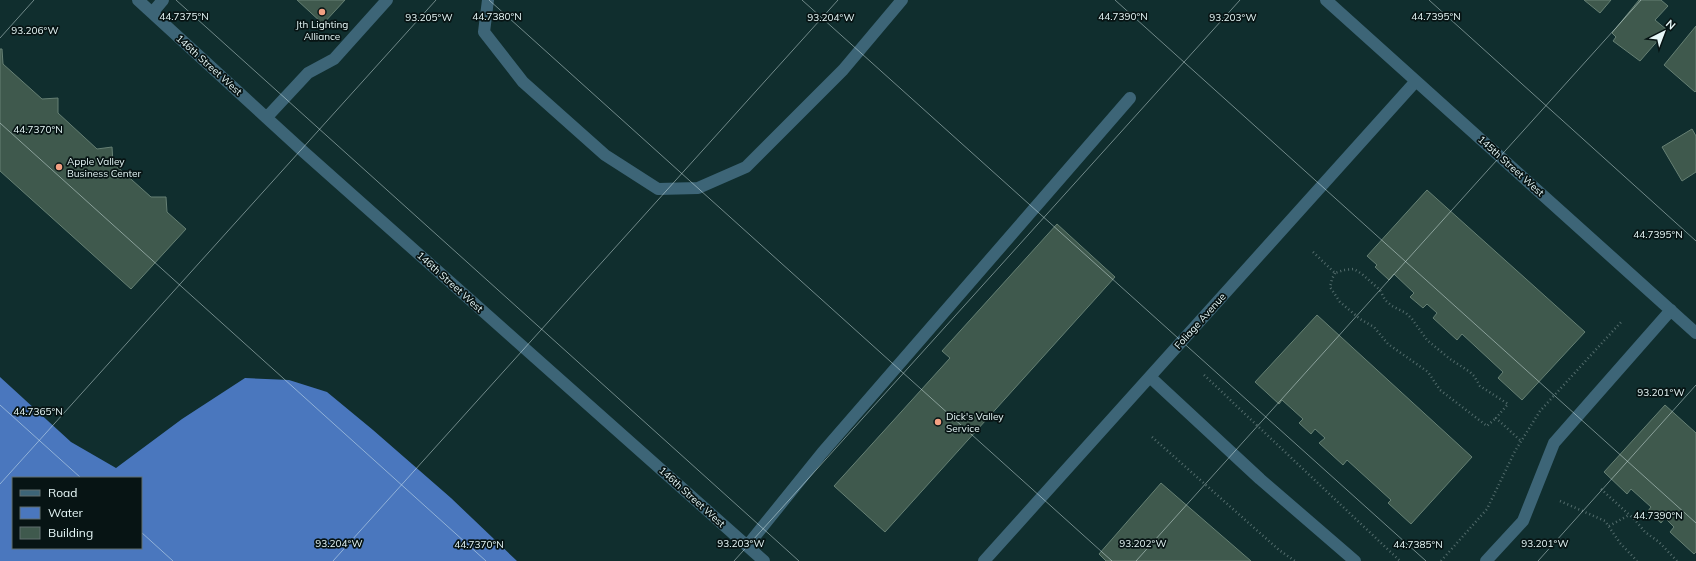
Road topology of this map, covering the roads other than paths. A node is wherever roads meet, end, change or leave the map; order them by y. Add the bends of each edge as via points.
1 (138, 0) edge
2 (163, 0) edge
3 (386, 0) edge
4 (488, 0) edge
5 (902, 0) edge
6 (1326, 0) edge
7 (152, 13) junction
8 (1416, 81) junction
9 (1130, 98) dead end
10 (267, 117) junction
11 (1671, 310) junction
12 (1696, 333) edge
13 (1150, 377) junction
14 (747, 546) junction
15 (764, 561) edge
16 (984, 561) edge
17 (1355, 561) edge
18 (1486, 561) edge

1 - 7 street, 146th Street West
2 - 7 street
3 - 10 street via 334,59 308,73
4 - 5 street via 484,32 523,82 605,155 658,189 698,188 746,167 843,70
6 - 8 street, 145th Street West
7 - 10 street, 146th Street West
8 - 11 street, 145th Street West
8 - 13 street, Foliage Avenue
9 - 14 street via 822,453
10 - 14 street, 146th Street West
11 - 12 street, 145th Street West
11 - 18 street via 1554,443 1523,521
13 - 16 street, Foliage Avenue
13 - 17 street via 1260,479
14 - 15 street, 146th Street West

